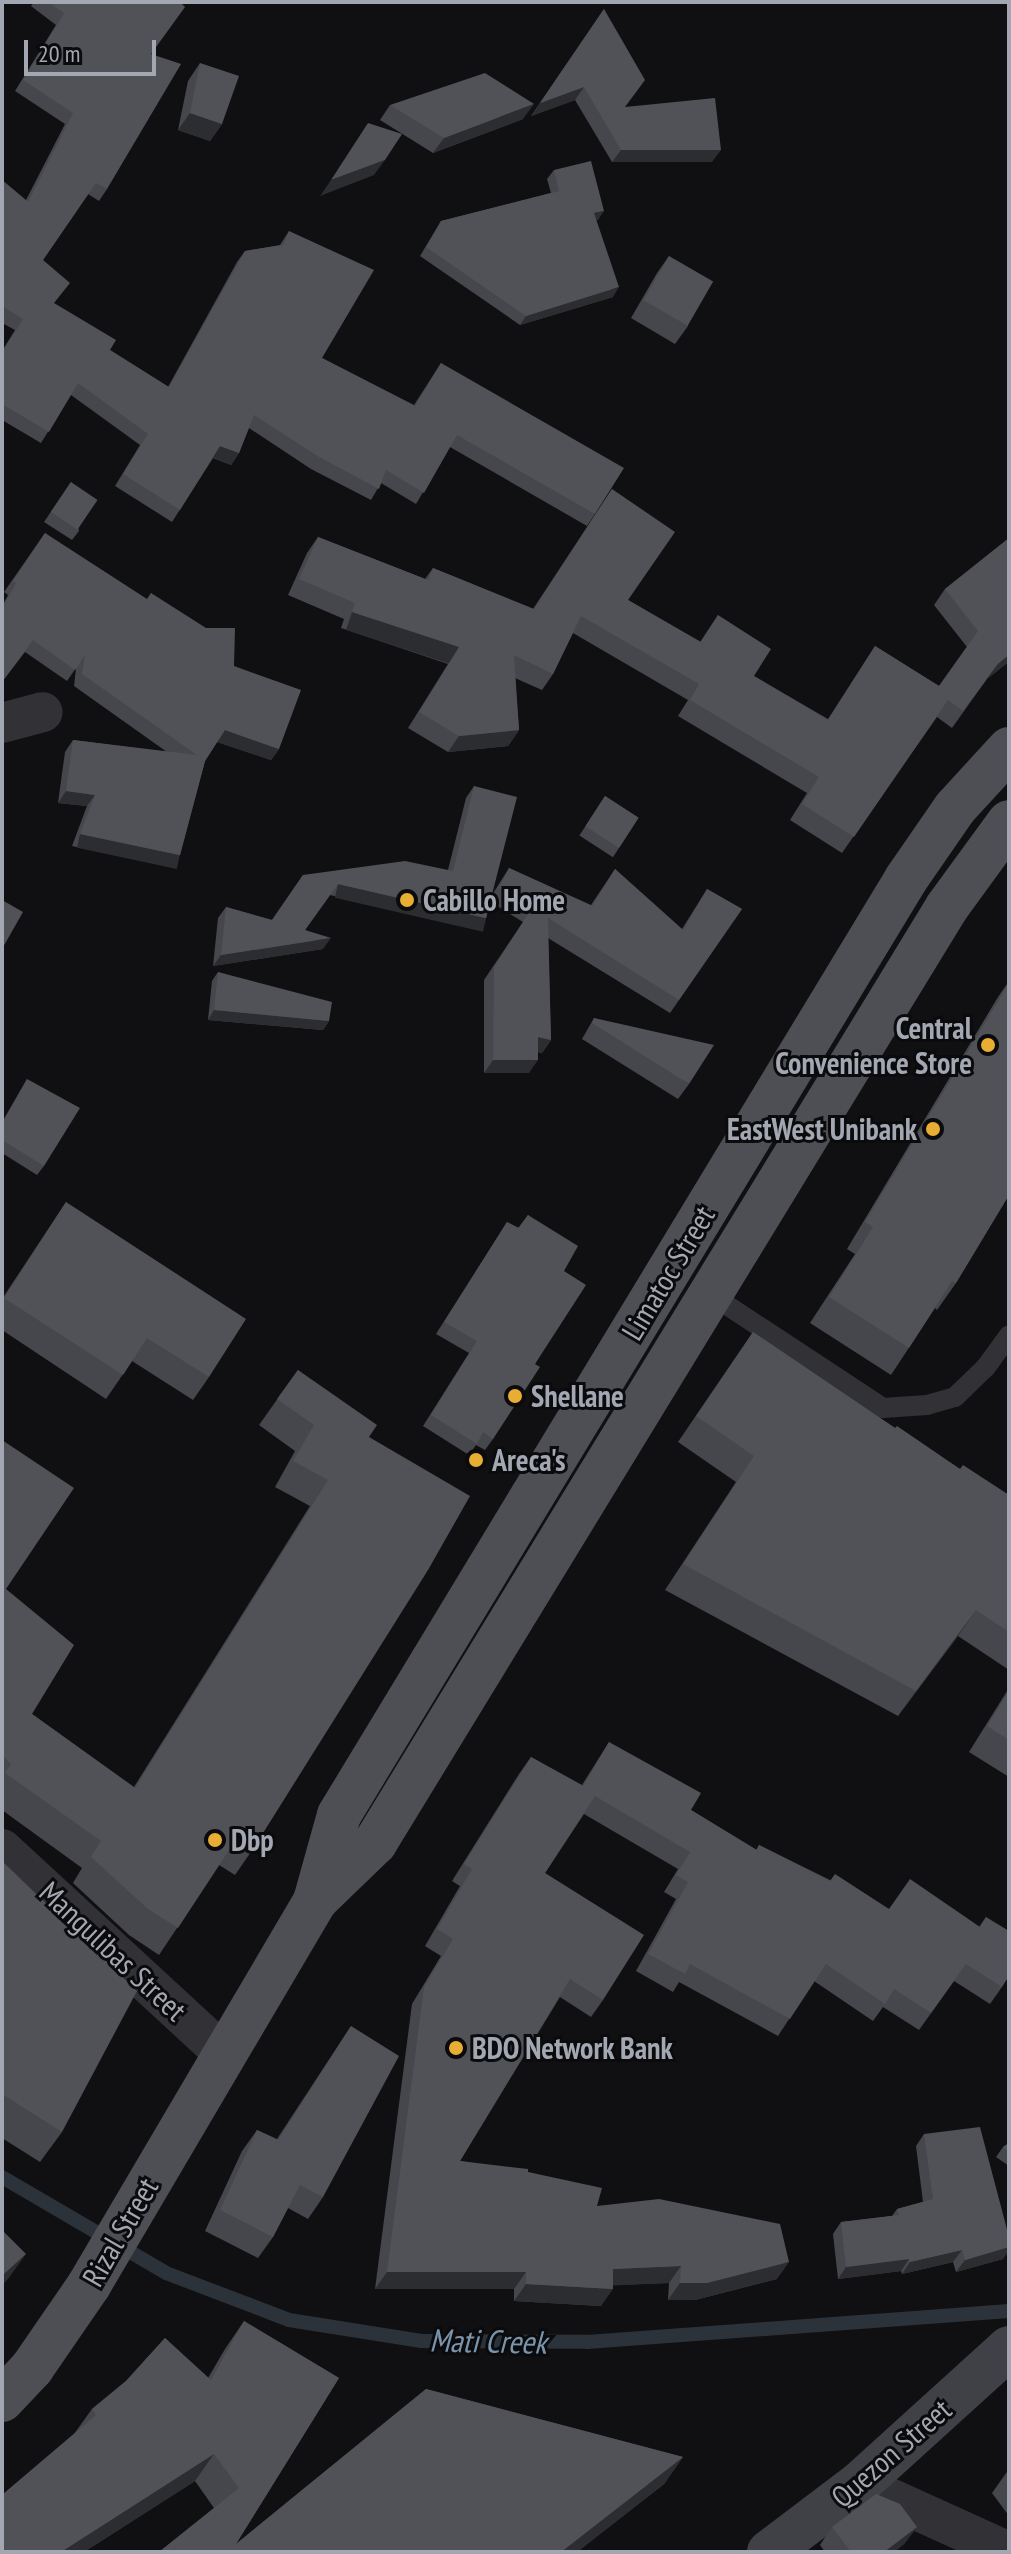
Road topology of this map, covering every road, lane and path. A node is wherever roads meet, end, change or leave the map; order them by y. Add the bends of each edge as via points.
1 (43, 712) dead end
2 (2, 723) edge
3 (1009, 749) edge
4 (955, 808) junction
5 (1004, 837) edge
6 (659, 1287) junction
7 (705, 1303) junction
8 (1009, 1335) edge
9 (2, 1849) edge
10 (315, 1901) junction
11 (224, 2054) junction
12 (1009, 2348) edge
13 (2, 2400) edge
14 (859, 2484) junction
15 (769, 2552) edge
16 (1009, 2552) edge

1 - 2 street
3 - 4 main road, Limatoc Street
4 - 5 street
4 - 6 main road, Limatoc Street via 906,879
5 - 7 main road, Limatoc Street via 947,907
6 - 7 main road
6 - 10 main road, Limatoc Street via 339,1815
7 - 8 lane via 883,1408 955,1397
7 - 10 main road, Limatoc Street via 375,1843
9 - 11 street, Mangulibas Street
10 - 11 main road, Limatoc Street
11 - 13 main road, Rizal Street via 89,2285 32,2368
12 - 14 street, Quezon Street
14 - 15 street, Quezon Street
14 - 16 street

